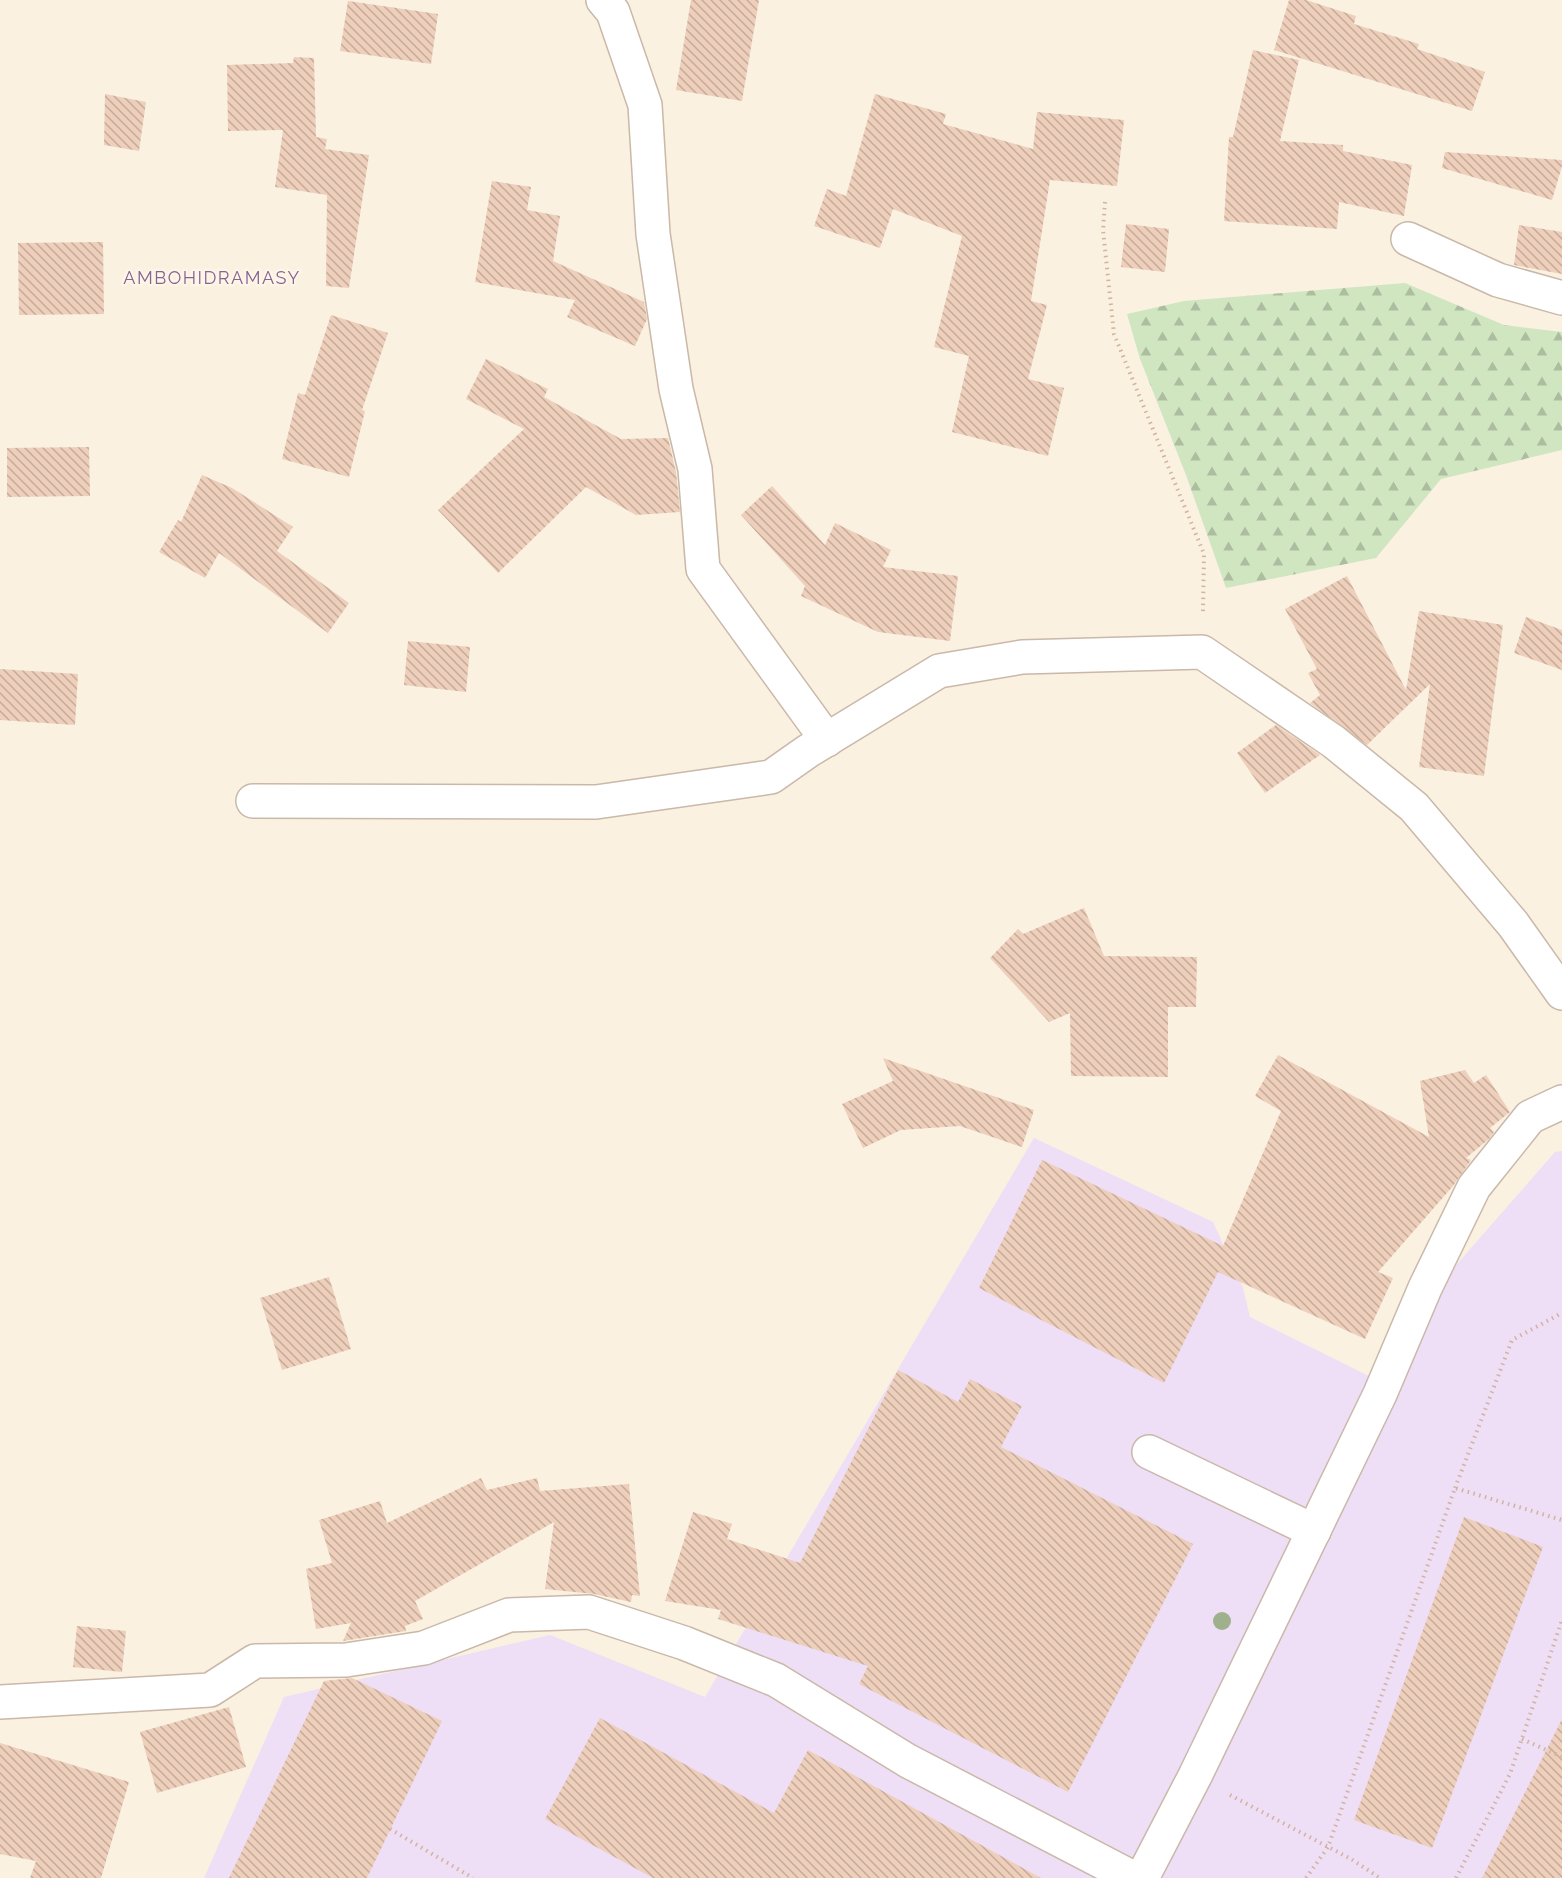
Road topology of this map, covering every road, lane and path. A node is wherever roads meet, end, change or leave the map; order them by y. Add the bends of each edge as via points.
1 (603, 0) edge
2 (1105, 202) dead end
3 (1408, 239) dead end
4 (1562, 298) edge
5 (1202, 652) junction
6 (827, 740) junction
7 (253, 801) dead end
8 (1562, 993) edge
9 (1562, 1102) edge
10 (1562, 1313) edge
11 (1149, 1452) dead end
12 (1455, 1488) junction
13 (1562, 1520) edge
14 (1314, 1531) junction
15 (1562, 1620) edge
16 (0, 1702) edge
17 (1522, 1739) junction
18 (1562, 1757) edge
19 (1195, 1776) junction
20 (390, 1829) dead end
21 (1328, 1847) junction
22 (473, 1878) edge
23 (1133, 1878) edge
24 (1143, 1878) edge
25 (1306, 1878) edge
26 (1380, 1878) edge
27 (1456, 1878) edge

1 - 6 street via 613,12 645,105 653,234 676,389 695,469 703,569
2 - 5 path via 1103,230 1114,334 1204,554
3 - 4 street via 1498,280
5 - 6 street via 1022,657 939,671
5 - 8 street via 1335,742 1414,807 1513,924
6 - 7 street via 771,777 596,802
9 - 14 street via 1530,1117 1474,1187
10 - 12 path via 1512,1340
11 - 14 street
12 - 13 path
12 - 21 path
14 - 19 street
15 - 17 path
16 - 23 street via 210,1690 255,1661 346,1660 424,1648 509,1615 589,1612 684,1643 776,1680 908,1761
17 - 18 path
17 - 27 path via 1510,1774
19 - 21 path
19 - 24 street
20 - 22 path
21 - 25 path
21 - 26 path

